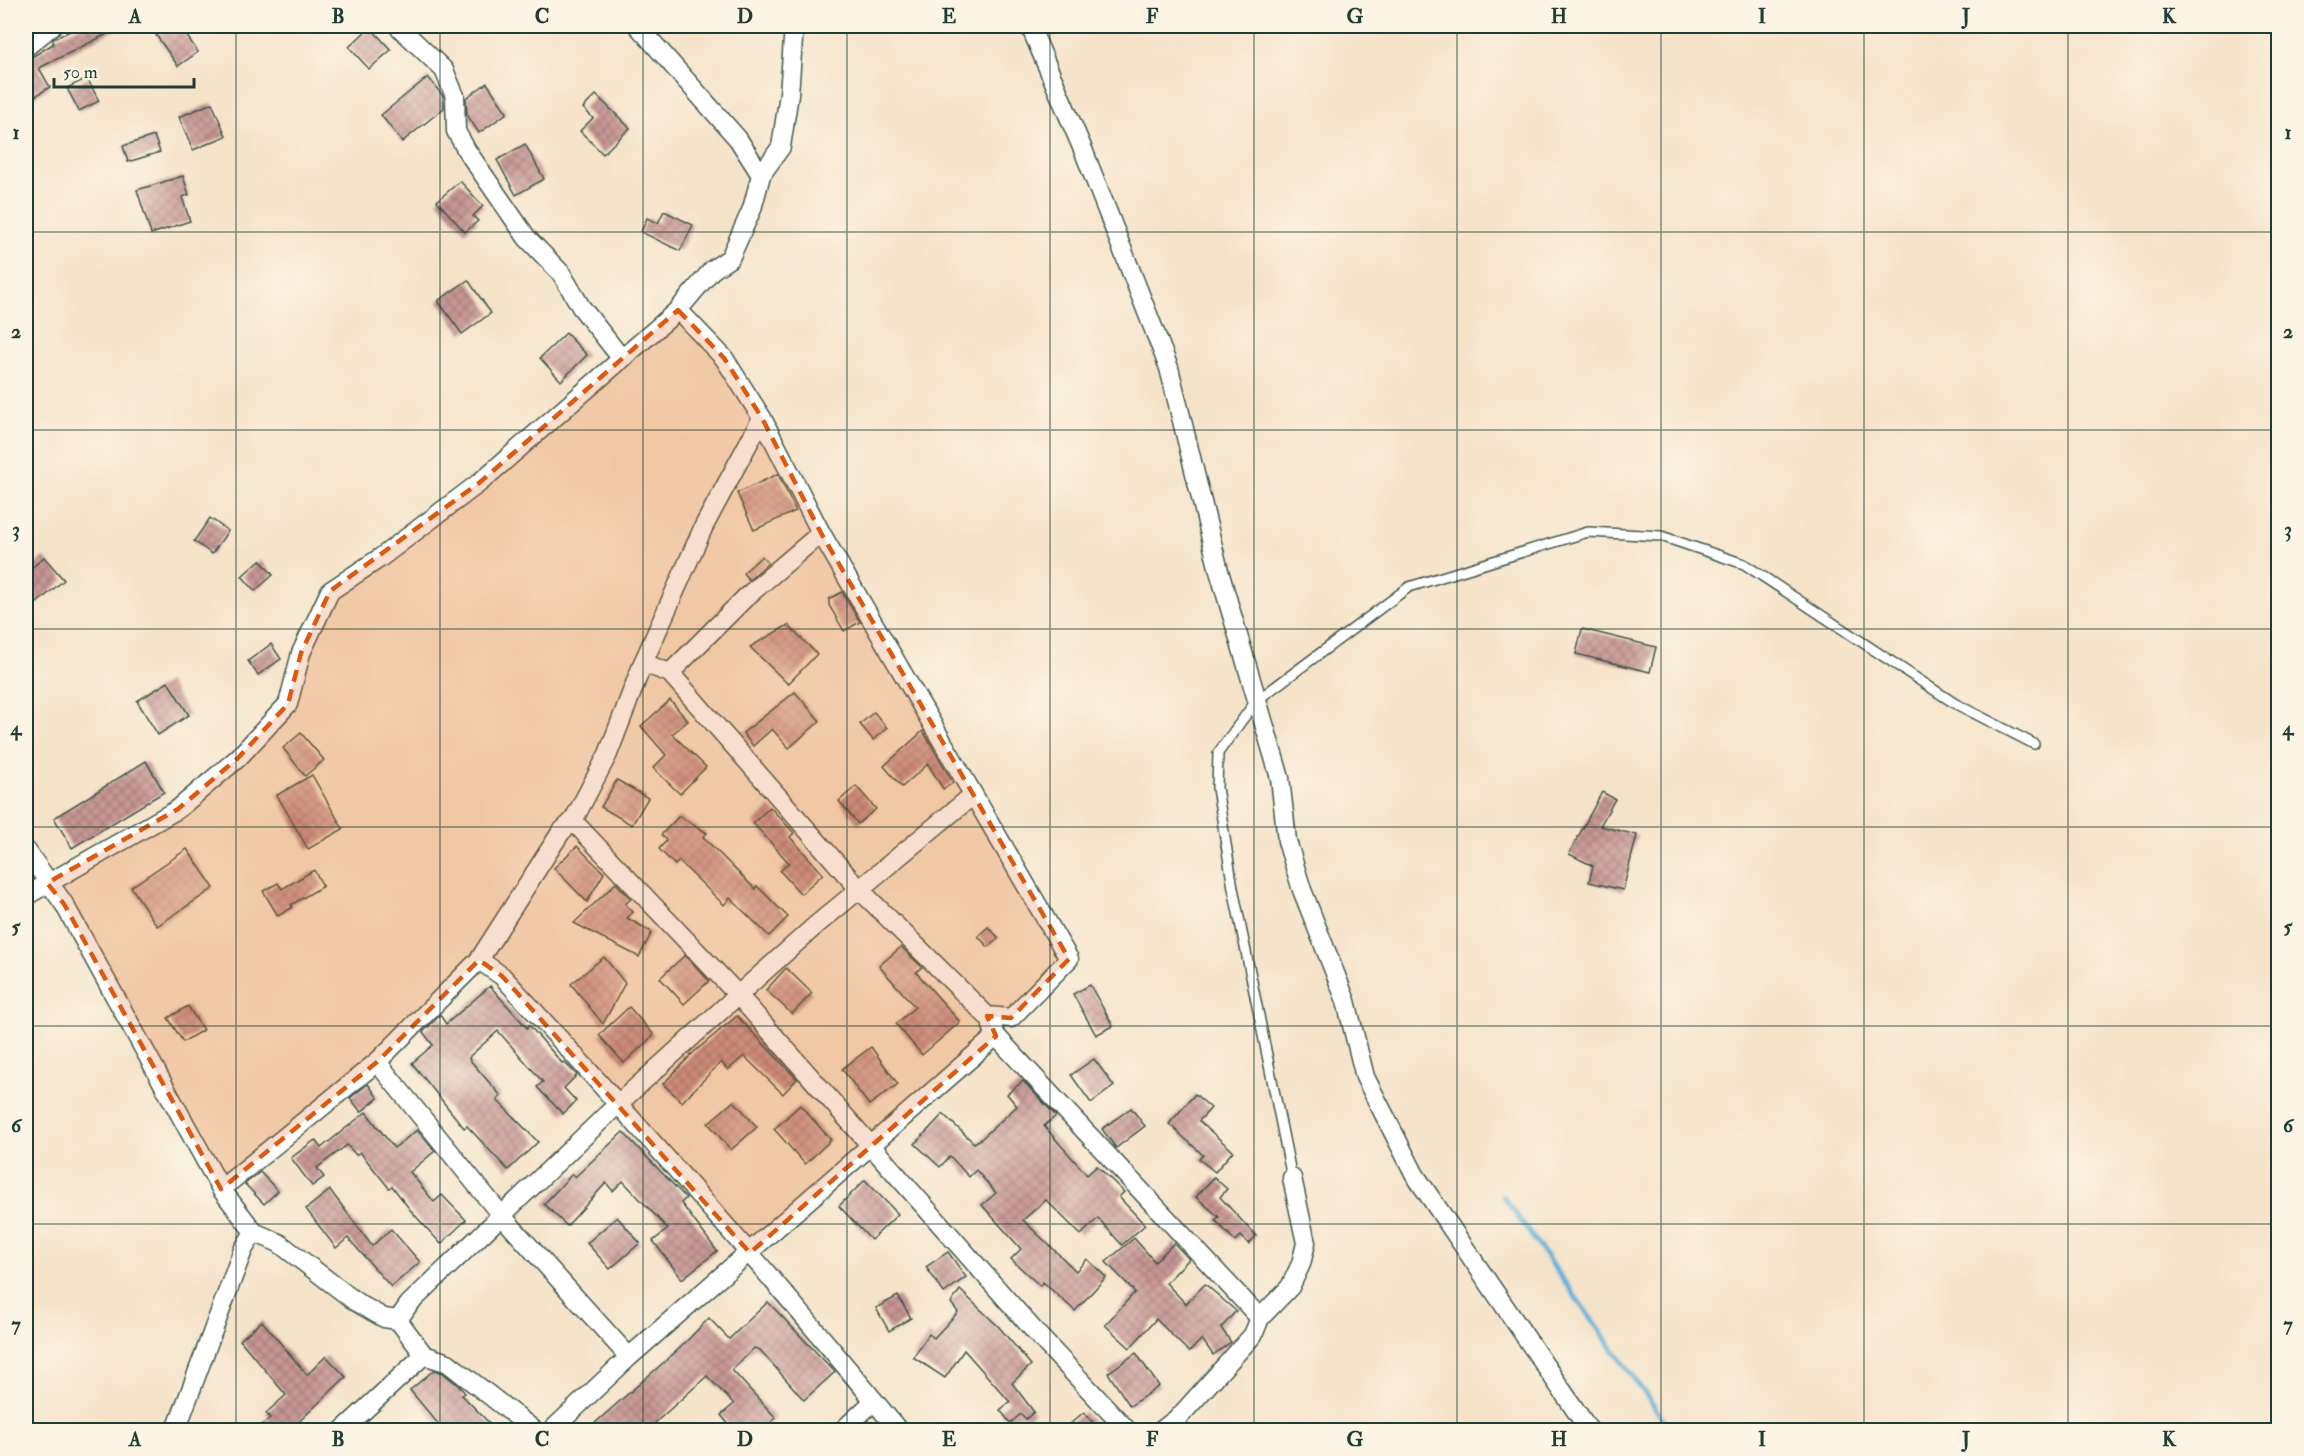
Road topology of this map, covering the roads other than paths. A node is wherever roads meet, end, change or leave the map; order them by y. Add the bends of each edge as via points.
1 (52, 26) edge
2 (398, 26) edge
3 (638, 26) edge
4 (794, 26) edge
5 (1030, 26) edge
6 (26, 47) edge
7 (761, 175) junction
8 (678, 310) junction
9 (622, 359) junction
10 (762, 418) junction
11 (821, 533) junction
12 (643, 663) junction
13 (670, 673) junction
14 (1256, 701) junction
15 (2034, 744) dead end
16 (973, 795) junction
17 (573, 821) junction
18 (26, 850) edge
19 (47, 883) junction
20 (859, 889) junction
21 (26, 896) edge
22 (479, 960) junction
23 (738, 995) junction
24 (987, 1016) junction
25 (996, 1036) junction
26 (377, 1062) junction
27 (619, 1103) junction
28 (872, 1144) junction
29 (1292, 1178) joint
30 (221, 1190) junction
31 (501, 1215) junction
32 (254, 1232) junction
33 (750, 1253) junction
34 (1260, 1318) junction
35 (398, 1320) junction
36 (424, 1355) junction
37 (629, 1357) junction
38 (874, 1401) junction
39 (176, 1431) edge
40 (343, 1431) edge
41 (534, 1431) edge
42 (552, 1431) edge
43 (843, 1431) edge
44 (898, 1431) edge
45 (1127, 1431) edge
46 (1162, 1431) edge
47 (1589, 1431) edge

1 - 6 street
2 - 9 street via 444,70 455,96 456,131 467,151 527,238 561,273 581,307
3 - 7 street via 738,139
4 - 7 street via 781,147
5 - 14 street via 1169,368
7 - 8 street via 752,209 730,258 712,270
8 - 9 street
8 - 10 street via 724,358
9 - 19 street via 479,483 330,591 301,653 288,704 238,758 178,809
10 - 11 street
10 - 12 street via 704,526
11 - 13 street via 746,597
11 - 16 street
12 - 13 street
12 - 17 street via 608,754
13 - 20 street
14 - 15 lane via 1409,587 1588,532 1630,534 1661,536 1744,564 1954,703
14 - 29 lane via 1218,753 1217,788 1233,888
14 - 47 street via 1280,778 1287,841 1346,1001 1365,1077 1415,1175
16 - 20 street
16 - 24 street via 1069,959 1011,1018
17 - 22 street via 561,832
17 - 23 street
18 - 19 street
19 - 21 street
19 - 30 street via 64,904
20 - 23 street
20 - 24 street
22 - 26 street
22 - 27 street via 502,976
23 - 27 street
23 - 28 street
24 - 25 street
25 - 28 street
25 - 34 street
26 - 30 street
26 - 31 street
27 - 31 street
27 - 33 street
28 - 33 street
28 - 45 street
29 - 34 street via 1306,1243 1290,1287
30 - 32 street
31 - 35 street via 409,1304
31 - 37 street
32 - 35 street via 279,1243 356,1302 384,1318
32 - 39 street via 243,1250
33 - 37 street
33 - 38 street
34 - 46 street via 1253,1335
35 - 36 street
36 - 40 street
36 - 41 street via 448,1363
37 - 42 street
38 - 43 street
38 - 44 street

